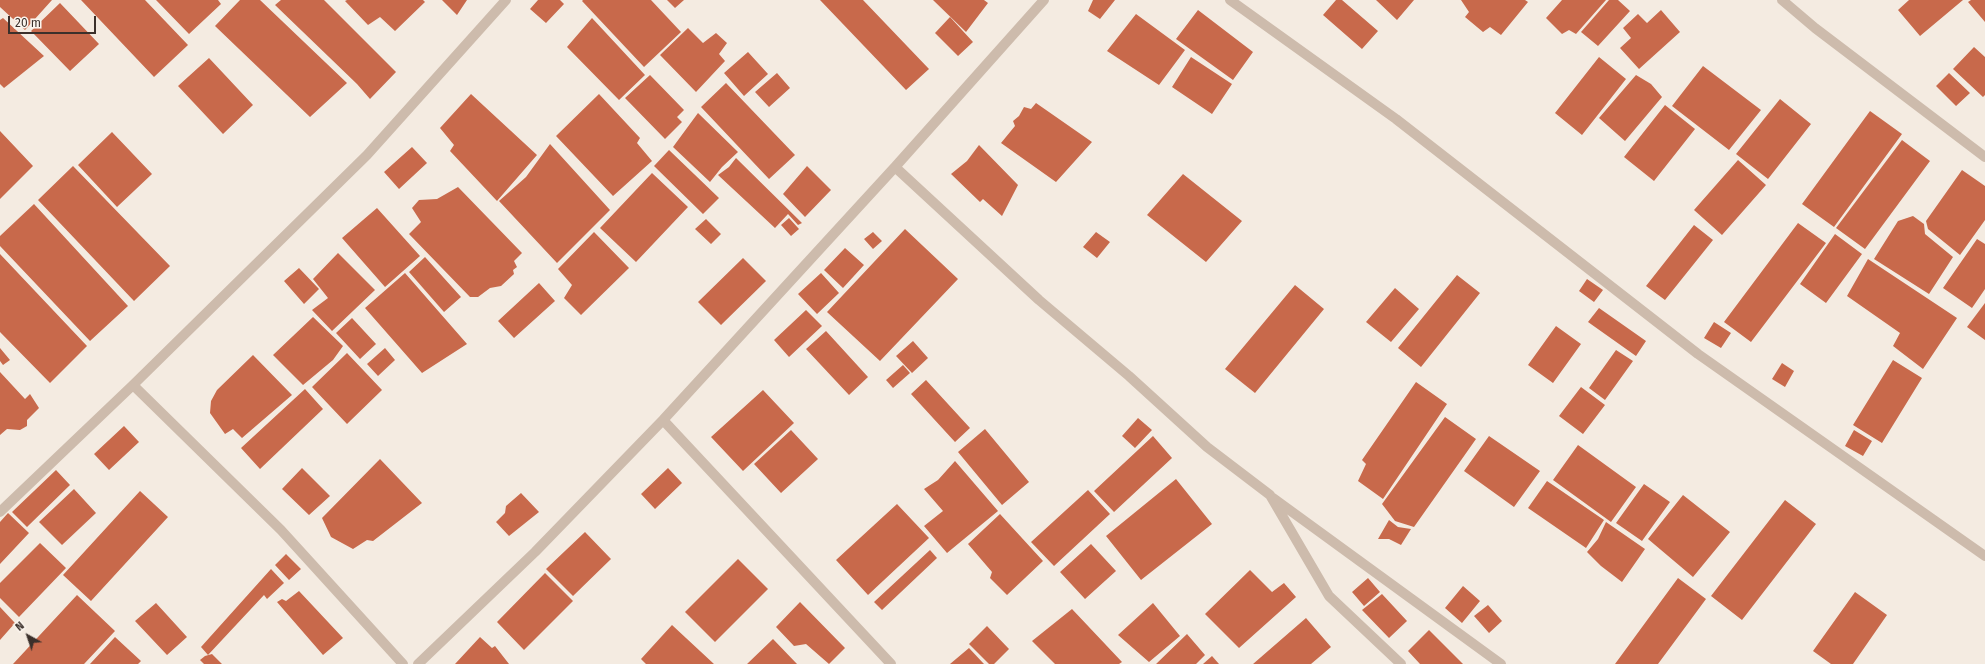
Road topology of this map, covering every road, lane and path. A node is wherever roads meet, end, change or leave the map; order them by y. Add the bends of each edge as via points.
1 (506, 0) edge
2 (1044, 0) edge
3 (1230, 0) edge
4 (1782, 0) edge
5 (1985, 158) edge
6 (895, 167) junction
7 (133, 385) junction
8 (663, 420) junction
9 (1270, 495) junction
10 (0, 512) edge
11 (1985, 556) edge
12 (403, 664) edge
13 (418, 664) edge
14 (891, 664) edge
15 (1401, 664) edge
16 (1501, 664) edge

1 - 7 street via 367,155
2 - 6 street
3 - 11 street via 1396,119 1698,354
4 - 5 street
6 - 8 street
6 - 9 street via 1039,300 1129,376 1207,447
7 - 10 street
7 - 12 street via 281,530
8 - 13 street via 535,552
8 - 14 street
9 - 15 street via 1328,596
9 - 16 street

